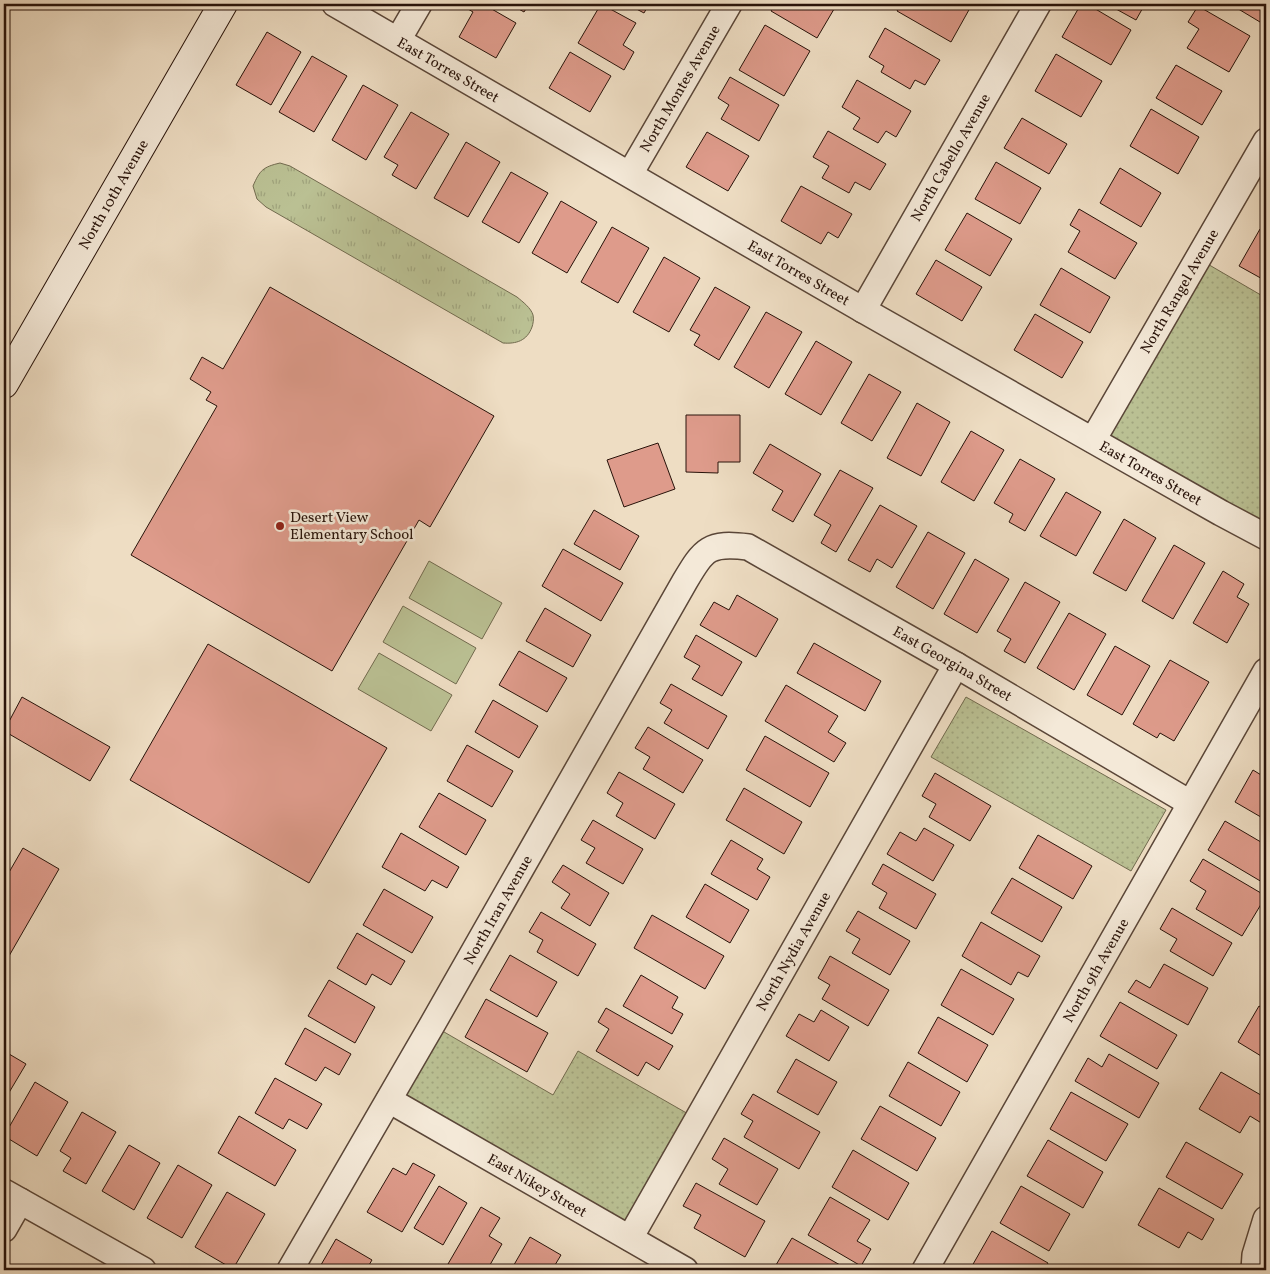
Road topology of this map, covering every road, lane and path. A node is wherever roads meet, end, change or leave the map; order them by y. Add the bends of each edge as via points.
1 (223, 4) edge
2 (335, 4) edge
3 (419, 4) edge
4 (729, 4) edge
5 (1038, 4) edge
6 (398, 40) junction
7 (1266, 141) edge
8 (630, 174) junction
9 (863, 310) junction
10 (4, 384) edge
11 (1093, 440) junction
12 (1266, 537) edge
13 (707, 550) joint
14 (956, 666) junction
15 (1266, 671) edge
16 (1190, 803) junction
17 (389, 1100) junction
18 (12, 1196) edge
19 (1266, 1219) edge
20 (4, 1229) edge
21 (630, 1238) junction
22 (143, 1270) edge
23 (290, 1270) edge
24 (685, 1270) edge
25 (925, 1270) edge
26 (1254, 1270) edge

1 - 10 main road, North 10th Avenue
2 - 6 street, East Torres Street
3 - 6 street
4 - 8 street, North Montes Avenue
5 - 9 street, North Cabello Avenue
6 - 8 street, East Torres Street
7 - 11 street, North Rangel Avenue
8 - 9 street, East Torres Street
9 - 11 street, East Torres Street
11 - 12 street, East Torres Street
13 - 14 street, East Georgina Street via 727,544 748,547
13 - 17 street, North Iran Avenue via 698,558 685,580
14 - 16 street, East Georgina Street
14 - 21 street, North Nydia Avenue
15 - 16 street, North 9th Avenue
16 - 25 street, North 9th Avenue
17 - 21 street, East Nikey Street
17 - 23 street, North Iran Avenue
18 - 20 street
18 - 22 street
19 - 26 street
21 - 24 street, East Nikey Street

